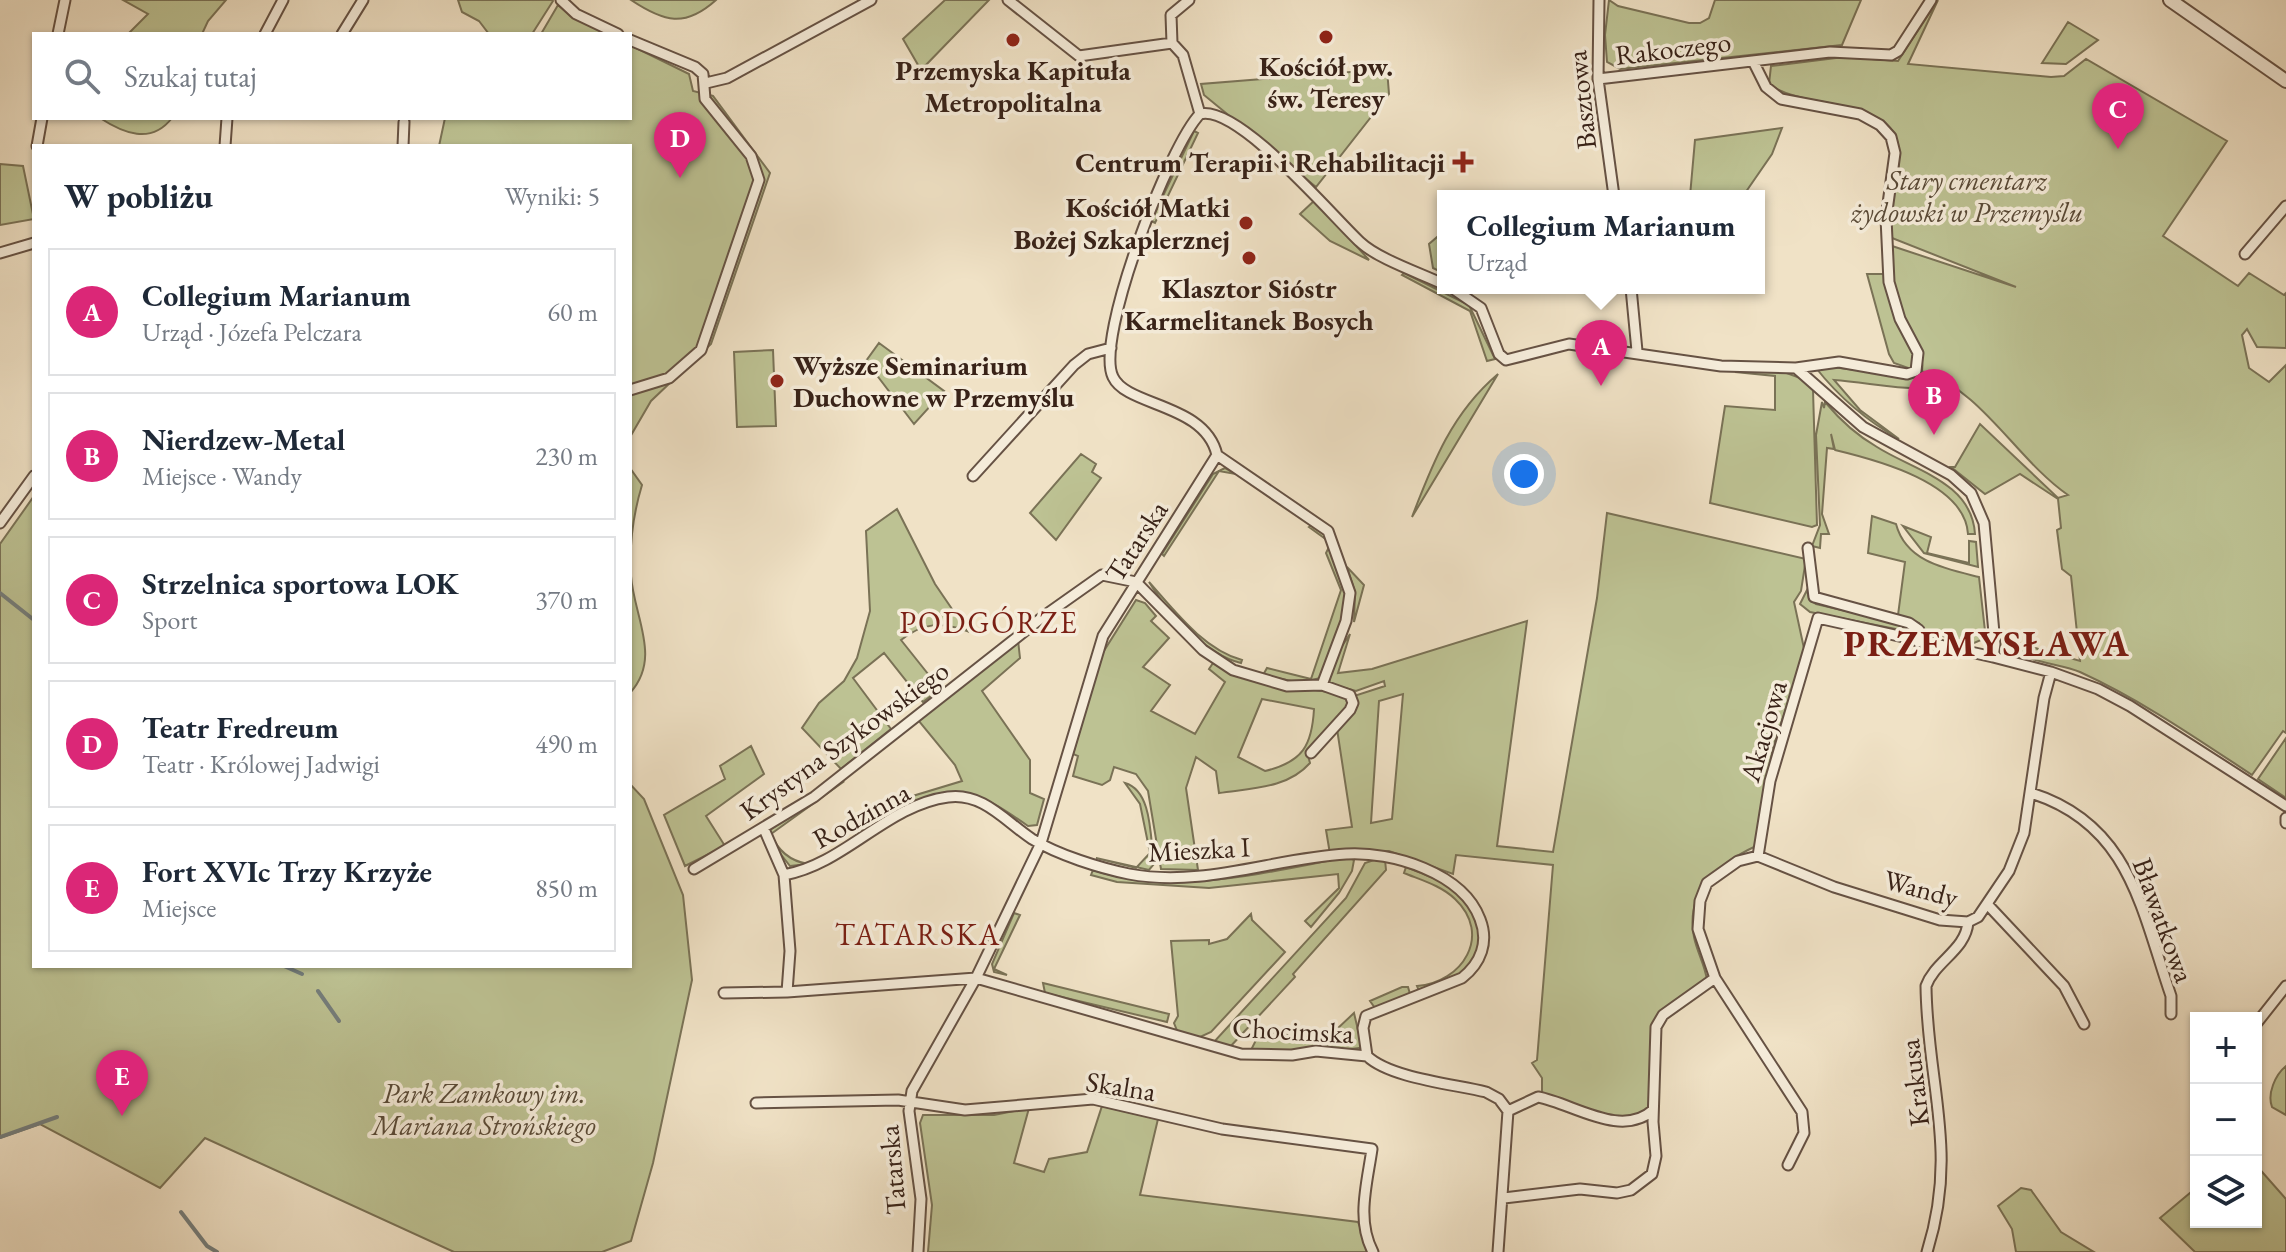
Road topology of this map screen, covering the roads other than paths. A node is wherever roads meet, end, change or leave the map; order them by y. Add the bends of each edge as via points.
1 (65, 0) edge
2 (283, 0) edge
3 (363, 0) edge
4 (561, 0) edge
5 (871, 0) edge
6 (1008, 0) edge
7 (1189, 0) edge
8 (1599, 0) edge
9 (1931, 0) edge
10 (2170, 0) edge
11 (58, 32) edge
12 (266, 32) edge
13 (343, 32) edge
14 (614, 32) edge
15 (632, 41) edge
16 (1172, 43) junction
17 (1753, 61) junction
18 (1598, 79) junction
19 (2286, 81) edge
20 (706, 83) junction
21 (1200, 114) junction
22 (42, 120) edge
23 (227, 120) edge
24 (405, 120) edge
25 (37, 144) edge
26 (225, 144) edge
27 (403, 144) edge
28 (1613, 190) edge
29 (2286, 206) edge
30 (32, 244) edge
31 (0, 253) edge
32 (2245, 254) dead end
33 (1437, 281) edge
34 (1462, 294) edge
35 (1632, 294) edge
36 (1111, 348) junction
37 (1637, 351) junction
38 (1796, 368) junction
39 (632, 389) edge
40 (1217, 455) junction
41 (973, 476) dead end
42 (32, 479) edge
43 (0, 523) edge
44 (1808, 548) dead end
45 (1136, 582) junction
46 (1918, 642) junction
47 (1993, 657) junction
48 (2051, 672) junction
49 (1322, 685) junction
50 (1311, 753) dead end
51 (2031, 793) junction
52 (2286, 806) edge
53 (764, 829) junction
54 (1041, 843) junction
55 (1758, 856) junction
56 (694, 869) dead end
57 (784, 875) junction
58 (1988, 905) junction
59 (1968, 922) junction
60 (976, 978) junction
61 (1715, 978) junction
62 (2286, 986) edge
63 (787, 992) junction
64 (724, 993) dead end
65 (2171, 1014) dead end
66 (2262, 1016) edge
67 (2084, 1024) dead end
68 (1367, 1056) junction
69 (756, 1103) dead end
70 (910, 1103) junction
71 (1653, 1110) junction
72 (1508, 1111) junction
73 (1788, 1165) dead end
74 (1504, 1198) junction
75 (918, 1252) edge
76 (1373, 1252) edge
77 (1498, 1252) edge
78 (1927, 1252) edge

1 - 11 street
2 - 12 street
3 - 13 street
4 - 14 street via 576,14
5 - 20 street via 727,78
6 - 16 street via 1079,56
7 - 16 street via 1171,15
8 - 18 street, Basztowa
9 - 17 street, Rakoczego via 1894,55 1848,51
10 - 19 street
15 - 20 street via 695,67
16 - 21 street via 1183,55
17 - 18 street, Rakoczego
17 - 38 street, Rakoczego via 1760,79 1781,99 1860,114 1891,137 1895,153 1886,218 1889,282 1918,353 1916,371 1907,374 1839,362
18 - 28 street, Basztowa
20 - 39 street via 705,99 751,156 759,180 701,350 669,378
21 - 33 street via 1216,115 1283,162 1365,246
21 - 36 street via 1153,200 1116,310
22 - 25 street
23 - 26 street
24 - 27 street
29 - 32 street
30 - 31 street
34 - 37 street via 1477,303 1503,358 1513,360 1562,344
35 - 37 street
36 - 40 street via 1116,382 1194,422
36 - 41 street via 1080,359
37 - 38 street via 1721,366
38 - 47 street via 1863,427 1951,475 1976,500 1984,523
40 - 45 street, Tatarska
40 - 49 street via 1328,531 1350,593 1346,621
42 - 43 street
44 - 46 street via 1814,597 1909,623 1919,630
45 - 49 street via 1195,642 1233,670 1287,686
45 - 53 street, Krystyna Szykowskiego via 1107,575 1092,579 814,797
45 - 54 street, Tatarska via 1099,643
46 - 47 street
46 - 55 street, Akacjowa via 1818,618 1770,781
47 - 48 street
48 - 51 street, Wandy
48 - 52 street via 2130,706
49 - 50 street via 1350,695 1353,703
51 - 58 street, Wandy via 2017,852
51 - 65 street, Bławatkowa via 2070,809 2098,830 2118,857 2171,996
53 - 56 street, Krystyna Szykowskiego
53 - 57 street
54 - 57 street, Rodzinna via 972,799 949,796 912,809 814,866
54 - 60 street, Tatarska
54 - 68 street, Mieszka I via 1129,873 1159,877 1363,855 1403,863 1459,887 1477,911 1484,944 1473,969 1366,1016
55 - 59 street, Wandy via 1834,887 1940,920
55 - 61 street via 1721,870 1707,883 1700,901 1698,929
57 - 63 street via 790,951
58 - 59 street, Wandy
58 - 67 street via 2072,997
59 - 78 street, Krakusa via 1967,935 1926,986 1943,1156 1942,1192
60 - 63 street
60 - 68 street, Chocimska via 1241,1054 1316,1051
60 - 70 street, Tatarska
61 - 71 street via 1663,1015 1656,1027
61 - 73 street via 1802,1112 1804,1133
62 - 66 street
63 - 64 street
68 - 72 street, Chocimska via 1397,1072 1486,1092
69 - 70 street, Skalna
70 - 75 street, Tatarska via 921,1199
70 - 76 street, Skalna via 965,1110 1093,1099 1222,1129 1372,1149 1363,1218
71 - 72 street via 1623,1121 1538,1097
71 - 74 street via 1655,1165 1652,1174 1631,1190 1580,1189
72 - 74 street
74 - 77 street

